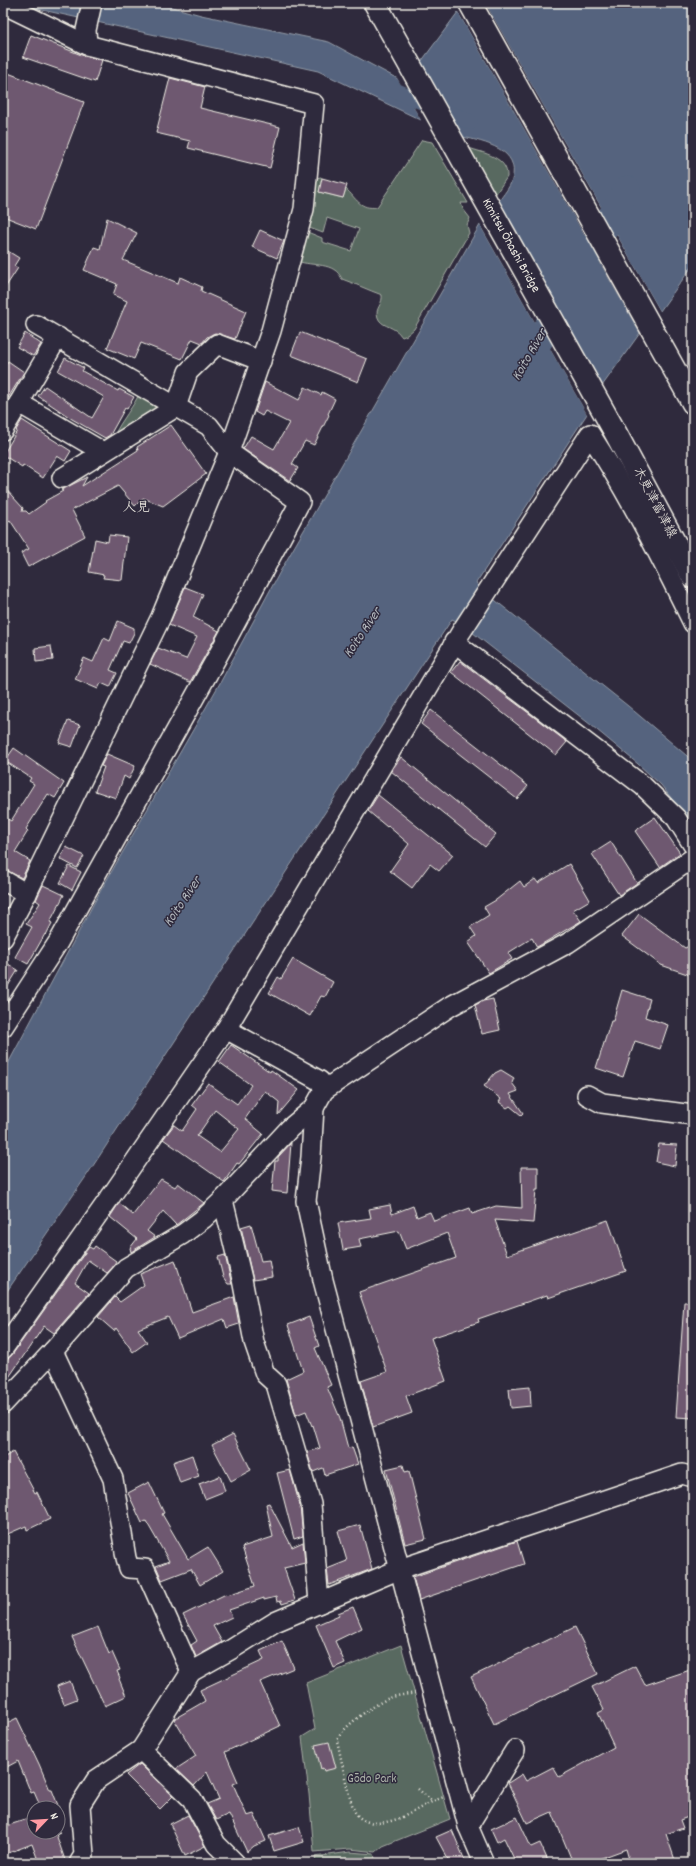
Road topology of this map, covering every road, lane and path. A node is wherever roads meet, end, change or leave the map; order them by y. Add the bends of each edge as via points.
1 (92, 3) edge
2 (375, 3) edge
3 (470, 3) edge
4 (3, 4) edge
5 (87, 37) junction
6 (36, 325) dead end
7 (58, 337) junction
8 (260, 361) junction
9 (693, 402) edge
10 (19, 403) junction
11 (176, 407) junction
12 (3, 430) edge
13 (614, 430) joint
14 (103, 452) junction
15 (229, 452) junction
16 (62, 478) dead end
17 (693, 577) edge
18 (693, 623) edge
19 (457, 637) junction
20 (693, 845) edge
21 (693, 858) edge
22 (3, 880) edge
23 (27, 894) junction
24 (8, 917) edge
25 (3, 938) edge
26 (3, 1027) edge
27 (226, 1029) junction
28 (324, 1090) junction
29 (587, 1095) dead end
30 (314, 1108) junction
31 (693, 1115) edge
32 (224, 1200) junction
33 (3, 1349) edge
34 (53, 1351) junction
35 (3, 1404) edge
36 (693, 1476) edge
37 (400, 1569) junction
38 (319, 1603) junction
39 (191, 1672) junction
40 (420, 1692) dead end
41 (141, 1750) junction
42 (515, 1750) dead end
43 (418, 1789) dead end
44 (448, 1796) dead end
45 (432, 1801) junction
46 (468, 1826) junction
47 (79, 1863) edge
48 (235, 1863) edge
49 (484, 1863) edge

1 - 5 street
2 - 13 main road, Kimitsu Ōhashi Bridge
3 - 9 main road
4 - 5 street
5 - 8 street via 314,104 304,209 271,331
6 - 7 street
7 - 10 street
7 - 11 street
8 - 11 street via 217,344 188,372
8 - 15 street
10 - 12 street
10 - 14 street
11 - 14 street
11 - 15 street via 209,426
13 - 17 main road, 木更津富津線
14 - 16 street
15 - 23 street via 161,616
15 - 26 street via 300,502 222,648 59,940
18 - 19 street via 642,522 590,434
19 - 20 street via 643,786 676,818
19 - 27 street
21 - 28 street via 568,943 449,1007
22 - 23 street
23 - 24 street
24 - 25 street
27 - 28 street via 320,1081
27 - 33 street
28 - 30 street
29 - 31 street via 602,1104
30 - 32 street via 290,1128
30 - 37 street via 306,1201 323,1280
32 - 34 street via 183,1234 126,1268
32 - 38 street via 254,1342 264,1374 276,1384 311,1504
34 - 35 street
34 - 39 street via 114,1479 129,1568 145,1570
36 - 37 street via 682,1474
37 - 38 street
37 - 46 street
38 - 39 street via 275,1622
39 - 41 street
40 - 45 path via 388,1699 348,1726 340,1734 338,1741 351,1801 356,1814 365,1821 375,1823 399,1818
41 - 47 street via 96,1780 80,1805 84,1855
41 - 48 street via 192,1799 216,1844
42 - 46 street
43 - 45 path
44 - 45 path
46 - 49 street

